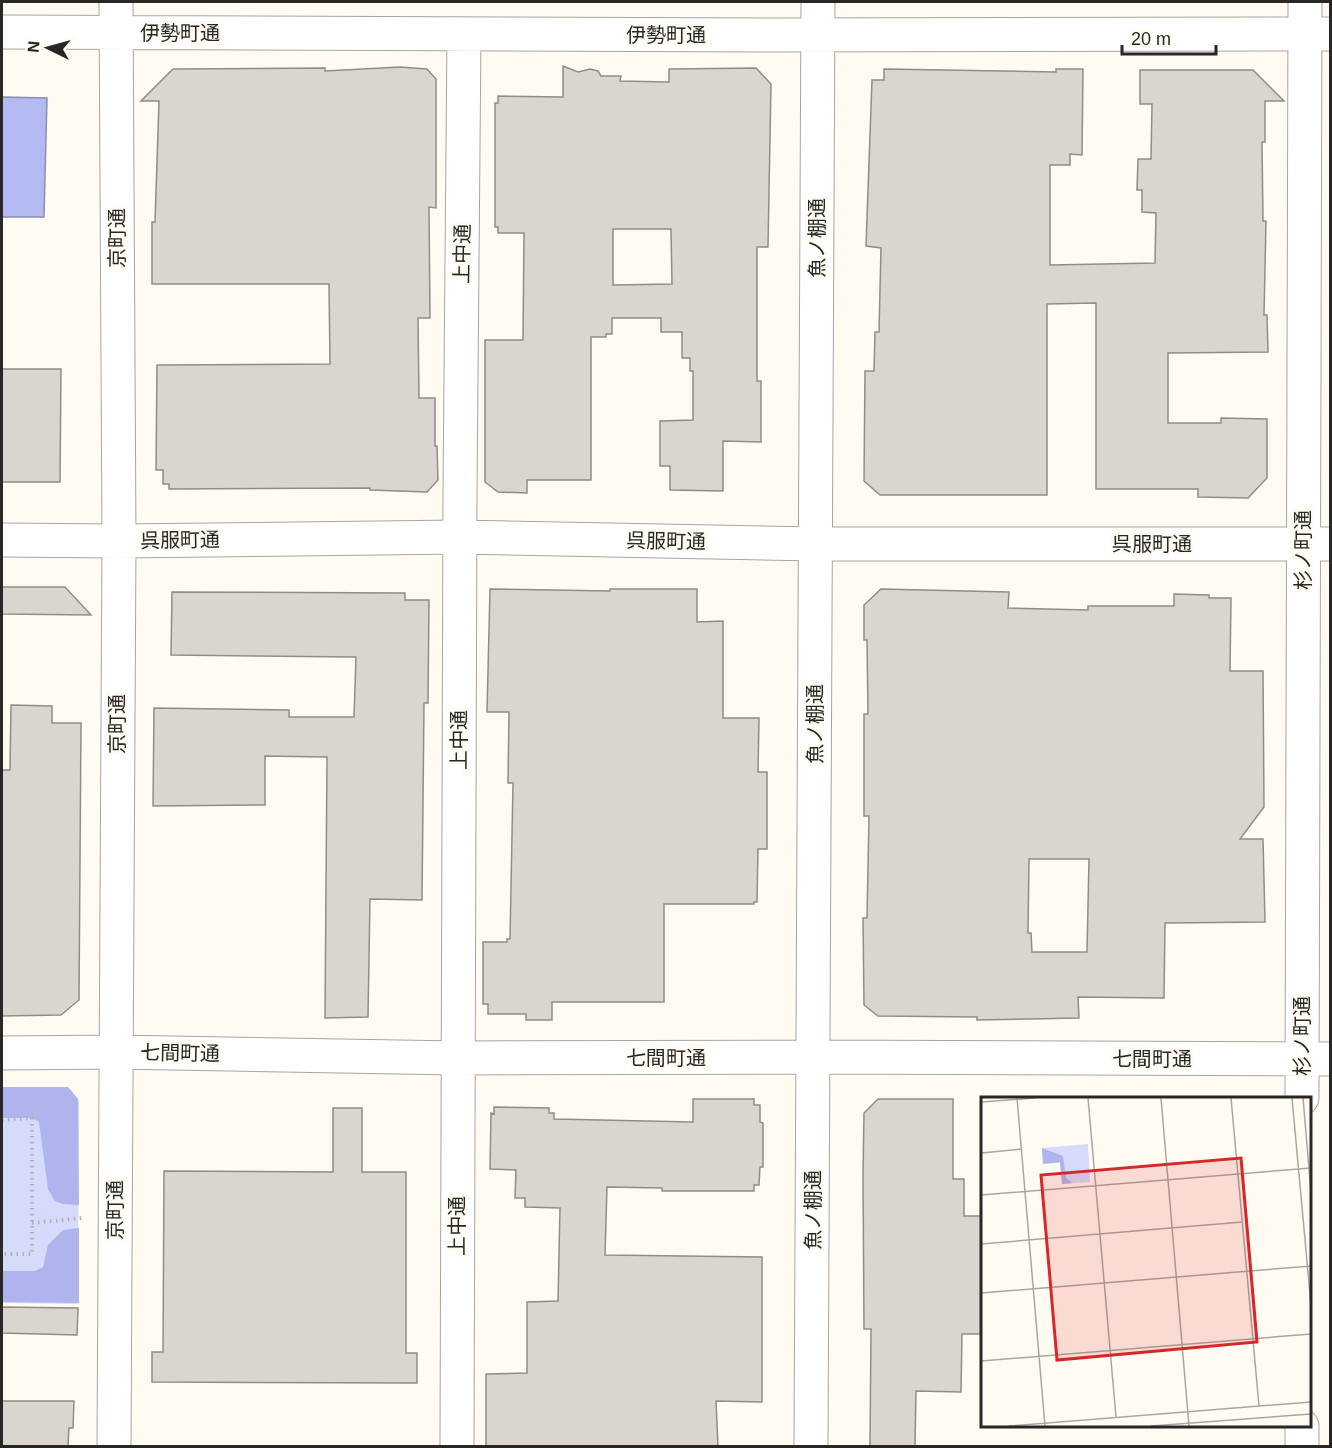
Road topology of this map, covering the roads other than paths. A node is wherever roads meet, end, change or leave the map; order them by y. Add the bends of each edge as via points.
1 (818, 2) edge
2 (1305, 2) edge
3 (116, 17) edge
4 (2, 32) edge
5 (464, 34) junction
6 (1318, 34) edge
7 (817, 35) junction
8 (459, 537) junction
9 (2, 540) edge
10 (119, 541) junction
11 (816, 544) junction
12 (1317, 544) edge
13 (115, 1052) junction
14 (2, 1053) edge
15 (814, 1057) junction
16 (457, 1058) junction
17 (1316, 1059) edge
18 (1302, 1097) edge
19 (1302, 1427) edge
20 (114, 1446) edge
21 (457, 1446) edge
22 (812, 1446) edge
23 (1302, 1446) edge

1 - 7 street, 魚ノ棚通
2 - 6 street, 杉ノ町通
3 - 4 street, 伊勢町通
3 - 5 street, 伊勢町通
3 - 10 street, 京町通
5 - 7 street, 伊勢町通
5 - 8 street, 上中通
6 - 7 street, 伊勢町通
6 - 12 street, 杉ノ町通
7 - 11 street, 魚ノ棚通
8 - 10 street, 呉服町通
8 - 11 street, 呉服町通
8 - 16 street, 上中通
9 - 10 street, 呉服町通
10 - 13 street, 京町通
11 - 12 street, 呉服町通
11 - 15 street, 魚ノ棚通
12 - 17 street, 杉ノ町通
13 - 14 street, 七間町通
13 - 16 street, 七間町通
13 - 20 street, 京町通
15 - 16 street, 七間町通
15 - 17 street, 七間町通
15 - 22 street, 魚ノ棚通
16 - 21 street, 上中通
17 - 18 street, 杉ノ町通
19 - 23 street

